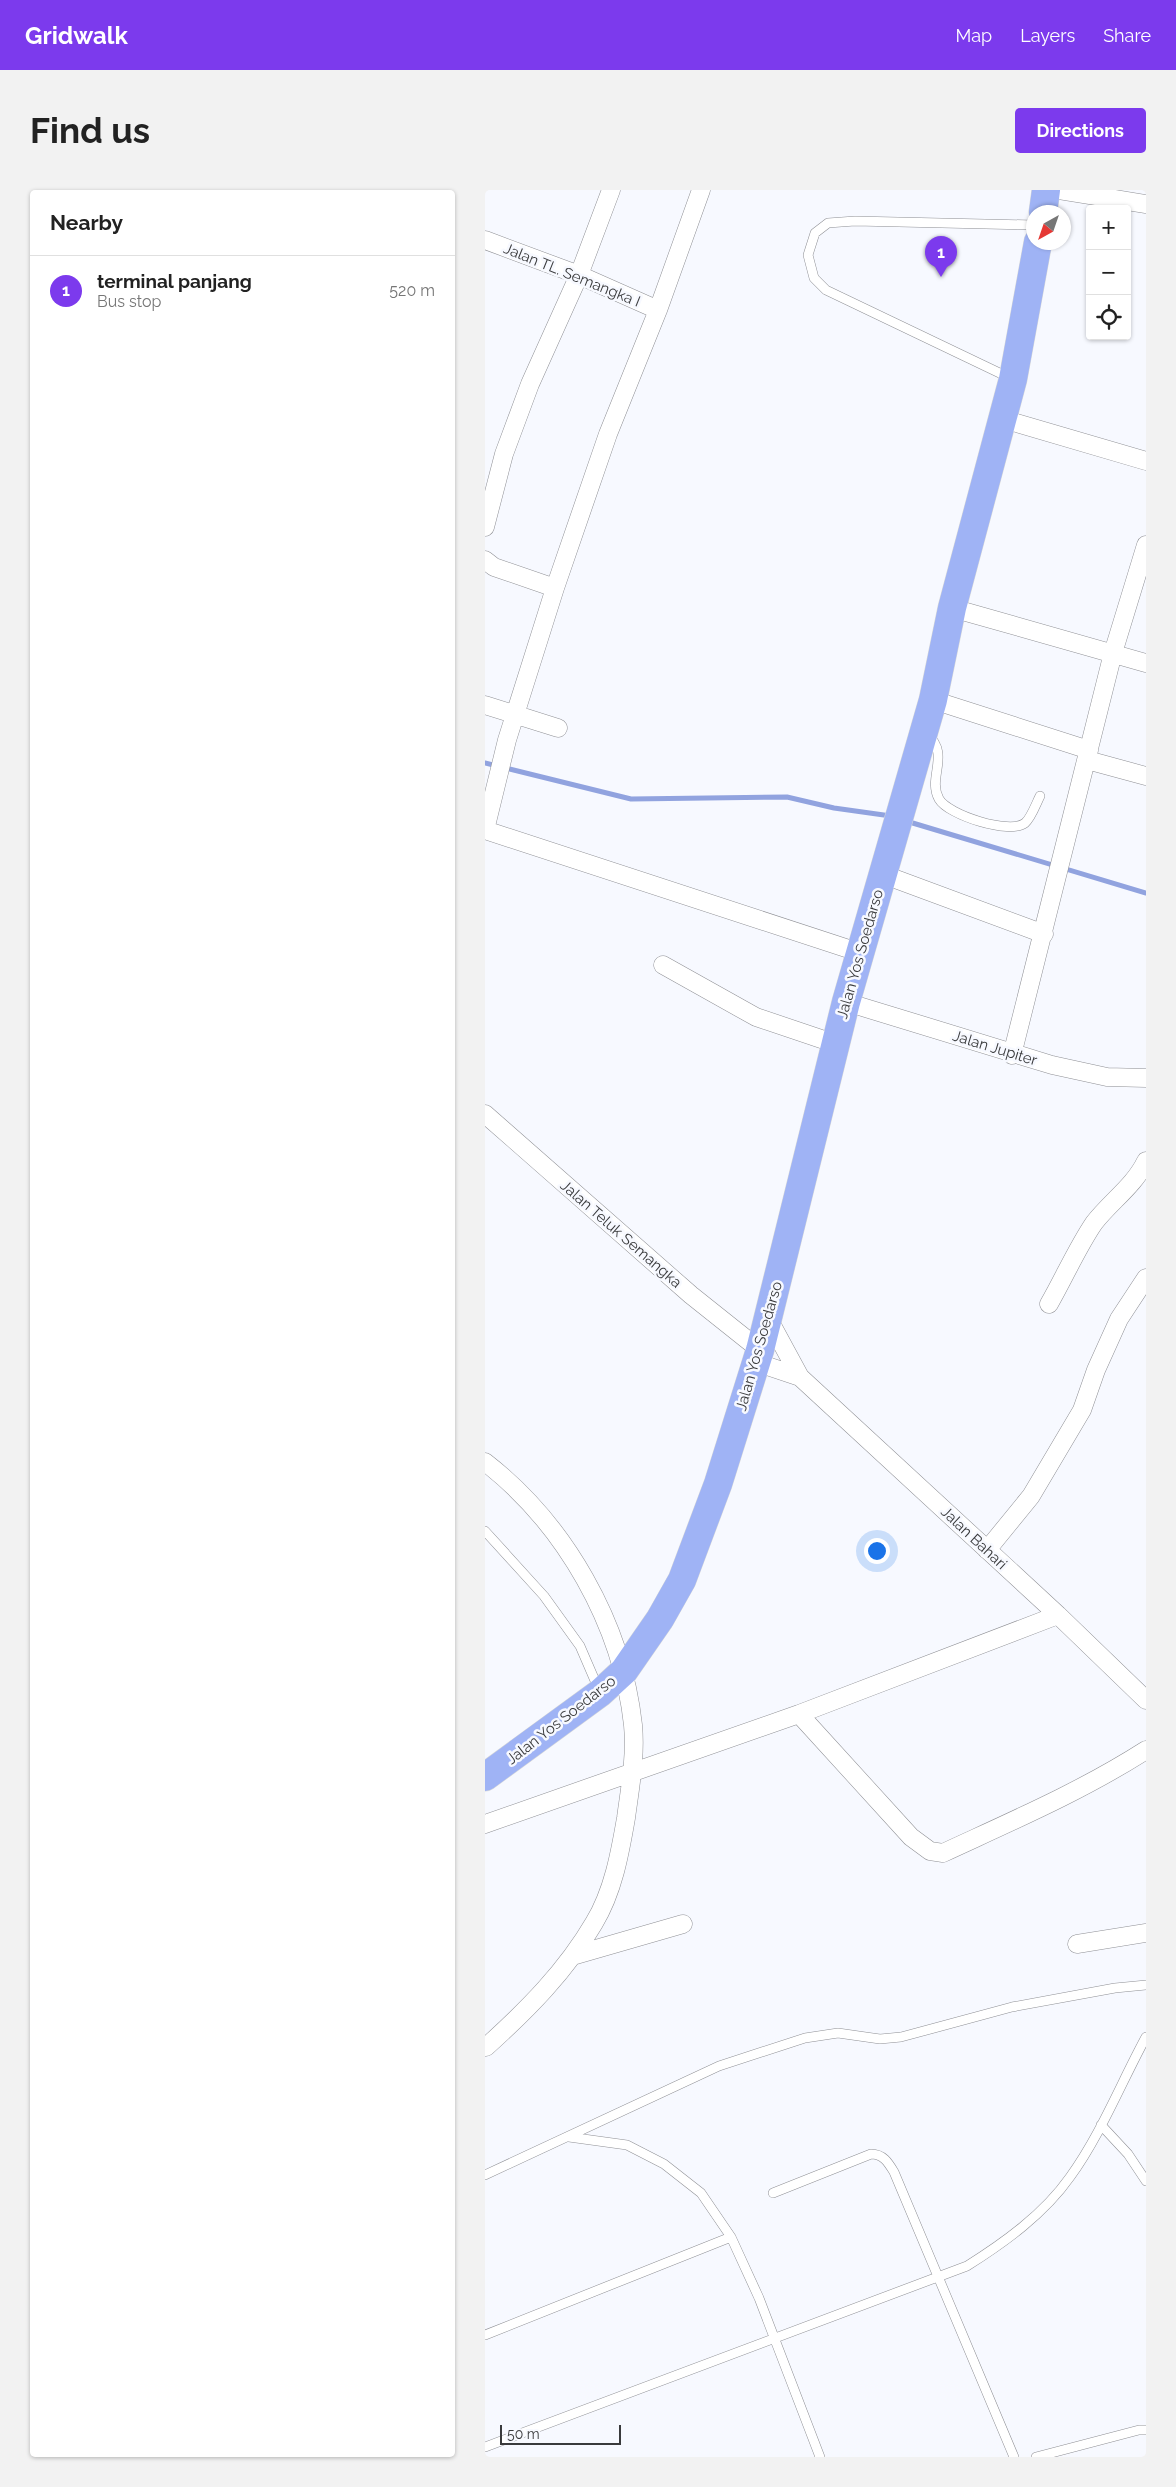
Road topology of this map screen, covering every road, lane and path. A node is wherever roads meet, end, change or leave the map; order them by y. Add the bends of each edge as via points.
1 (611, 190) edge
2 (701, 190) edge
3 (1046, 190) edge
4 (1059, 190) edge
5 (1146, 204) edge
6 (1044, 205) edge
7 (1026, 225) edge
8 (485, 241) edge
9 (1037, 250) edge
10 (579, 275) junction
11 (658, 310) junction
12 (1013, 380) junction
13 (1003, 419) junction
14 (1146, 461) edge
15 (485, 527) edge
16 (1146, 545) edge
17 (485, 560) edge
18 (555, 588) junction
19 (952, 608) junction
20 (1113, 654) junction
21 (1146, 664) edge
22 (933, 700) junction
23 (485, 705) edge
24 (515, 715) junction
25 (558, 728) dead end
26 (924, 732) junction
27 (1088, 755) junction
28 (1146, 776) edge
29 (1040, 796) dead end
30 (485, 830) edge
31 (883, 874) junction
32 (1044, 934) junction
33 (861, 953) junction
34 (663, 965) dead end
35 (846, 1002) junction
36 (835, 1044) junction
37 (1012, 1055) junction
38 (1146, 1078) edge
39 (485, 1114) edge
40 (1146, 1161) edge
41 (1146, 1278) edge
42 (1049, 1304) dead end
43 (768, 1318) junction
44 (757, 1356) junction
45 (800, 1377) junction
46 (485, 1462) edge
47 (485, 1531) edge
48 (987, 1550) junction
49 (1058, 1615) junction
50 (624, 1671) junction
51 (600, 1693) junction
52 (1146, 1700) edge
53 (799, 1714) junction
54 (1146, 1750) edge
55 (633, 1770) junction
56 (485, 1777) edge
57 (485, 1824) edge
58 (683, 1924) dead end
59 (1146, 1933) edge
60 (1077, 1944) dead end
61 (572, 1956) junction
62 (1146, 1985) edge
63 (1146, 2037) edge
64 (485, 2047) edge
65 (1142, 2050) edge
66 (1101, 2125) junction
67 (569, 2137) junction
68 (485, 2175) edge
69 (1146, 2181) edge
70 (773, 2193) dead end
71 (731, 2237) junction
72 (939, 2278) junction
73 (485, 2335) edge
74 (774, 2339) junction
75 (1146, 2430) edge
76 (485, 2447) edge
77 (820, 2457) edge
78 (1014, 2457) edge
79 (1036, 2457) edge

1 - 10 street
2 - 11 street
3 - 6 highway
4 - 5 street
7 - 12 lane via 828,223 815,233 808,255 814,278 826,290
8 - 10 street, Jalan TL. Semangka I
9 - 12 highway, Jalan Yos Soedarso
10 - 11 street, Jalan TL. Semangka I
10 - 15 street via 529,384 504,454
11 - 18 street via 608,434
12 - 13 highway, Jalan Yos Soedarso
13 - 14 street
13 - 19 highway, Jalan Yos Soedarso
16 - 20 street
17 - 18 street via 494,567
18 - 24 street
19 - 20 street
19 - 22 highway, Jalan Yos Soedarso
20 - 21 street
20 - 27 street
22 - 26 highway, Jalan Yos Soedarso
22 - 27 street
23 - 24 street
24 - 25 street
24 - 30 street
26 - 29 lane via 935,741 939,757 936,787 939,800 950,810 986,824 1017,827 1026,822
26 - 31 highway, Jalan Yos Soedarso
27 - 28 street
27 - 32 street
30 - 33 street
31 - 32 street
31 - 33 highway, Jalan Yos Soedarso
32 - 37 street
33 - 35 highway, Jalan Yos Soedarso
34 - 36 street via 756,1016
35 - 36 highway, Jalan Yos Soedarso
35 - 37 street, Jalan Jupiter
36 - 43 highway, Jalan Yos Soedarso
37 - 38 street, Jalan Jupiter via 1107,1077
39 - 44 street, Jalan Teluk Semangka
40 - 42 street via 1123,1194 1094,1224
41 - 48 street via 1119,1319 1082,1410 1031,1496
43 - 44 highway, Jalan Yos Soedarso
43 - 45 street, Jalan Bahari
44 - 45 street, Jalan Bahari
44 - 50 highway, Jalan Yos Soedarso via 718,1484 682,1580
45 - 48 street, Jalan Bahari
46 - 50 street via 540,1515 567,1549 611,1634
47 - 51 lane via 554,1610 579,1646
48 - 49 street, Jalan Bahari
49 - 52 street, Jalan Bahari
49 - 53 street
50 - 51 highway, Jalan Yos Soedarso
50 - 55 street via 633,1726
51 - 56 highway, Jalan Yos Soedarso
53 - 54 street via 911,1837 930,1851 943,1853 1057,1800 1112,1772
53 - 55 street
55 - 57 street
55 - 61 street via 623,1839 609,1889 595,1922
58 - 61 street
59 - 60 street
61 - 64 street via 524,2012
62 - 67 lane via 1012,2007 923,2032 880,2039 838,2033 805,2038 719,2066
63 - 65 lane
65 - 66 lane
66 - 69 lane via 1128,2154
66 - 72 lane via 1070,2177 1049,2202 1003,2243 967,2266
67 - 68 lane
67 - 71 lane via 627,2145 664,2164 701,2193
70 - 72 lane via 878,2154 894,2172
71 - 73 lane
71 - 74 lane
72 - 74 lane
72 - 78 lane
74 - 76 lane
74 - 77 lane
75 - 79 lane

